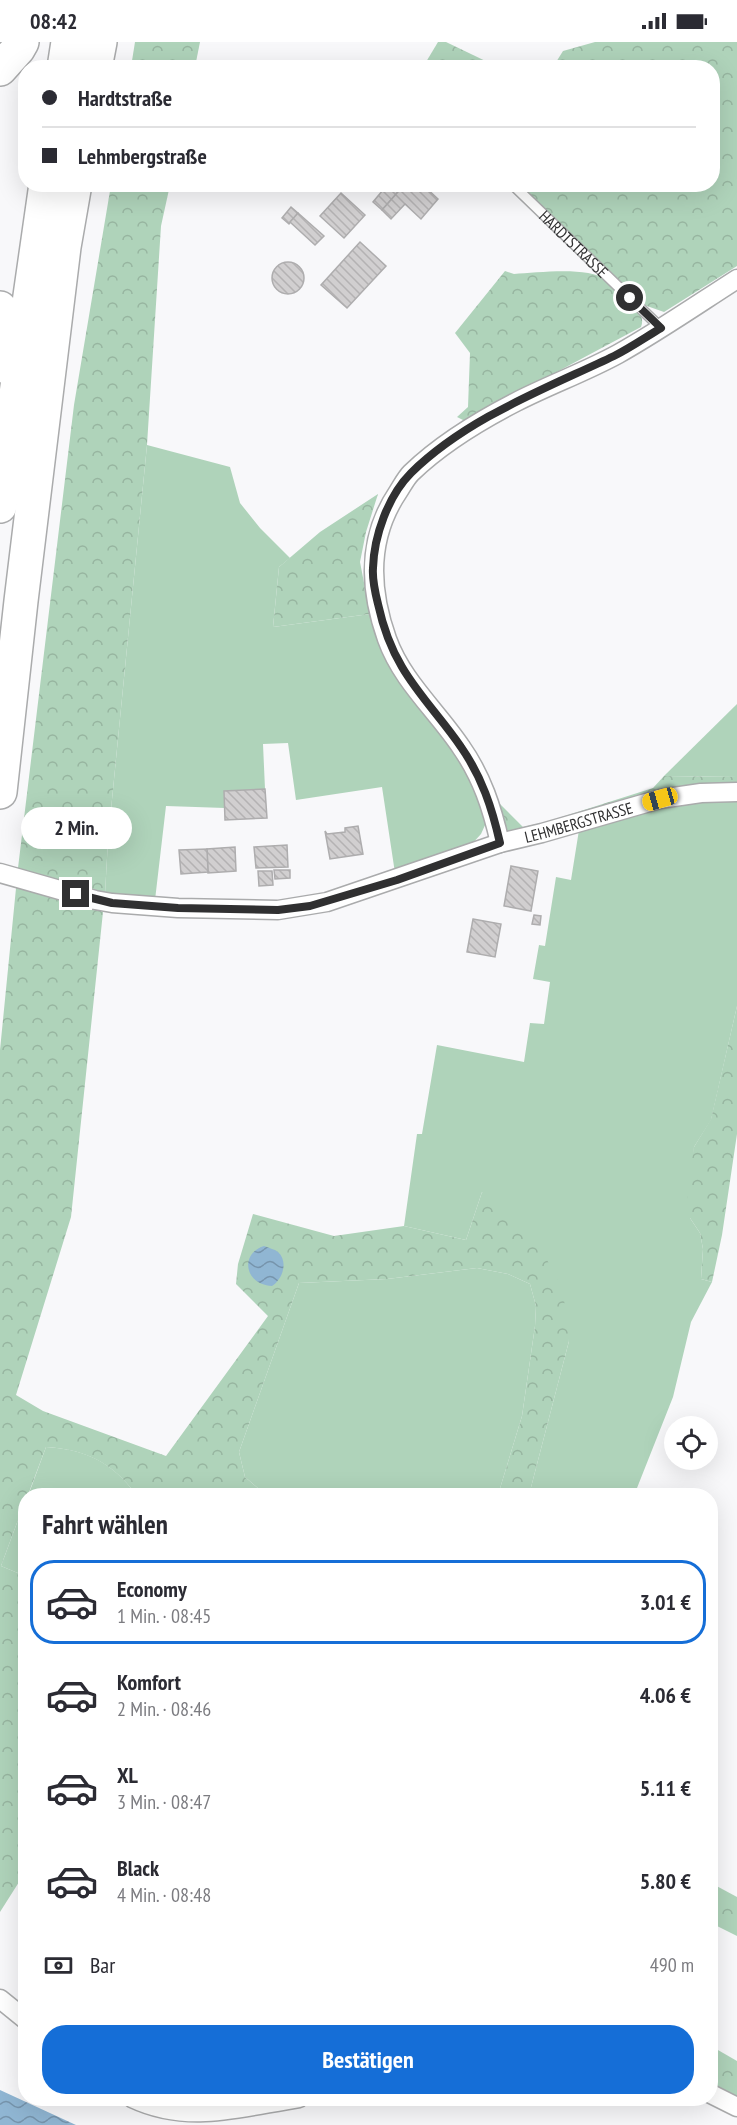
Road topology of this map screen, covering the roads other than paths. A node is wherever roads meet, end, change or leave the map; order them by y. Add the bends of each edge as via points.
1 (22, 42) edge
2 (68, 42) edge
3 (100, 42) edge
4 (65, 60) edge
5 (97, 60) edge
6 (0, 69) edge
7 (45, 192) edge
8 (74, 192) edge
9 (520, 192) edge
10 (737, 279) edge
11 (0, 308) edge
12 (661, 328) junction
13 (0, 399) edge
14 (0, 506) edge
15 (0, 792) edge
16 (737, 792) edge
17 (500, 843) junction
18 (0, 873) edge
19 (0, 2000) edge
20 (18, 2014) edge
21 (718, 2098) edge
22 (148, 2106) edge
23 (260, 2106) edge
24 (737, 2107) edge

1 - 6 highway
2 - 4 highway
3 - 5 highway
7 - 14 highway
8 - 15 highway
9 - 12 lane, HARDTSTRASSE
10 - 12 street
11 - 13 highway
12 - 17 street via 617,354 515,402 445,444 410,475 381,524 373,568 374,589 388,642 425,701 462,747 491,806
16 - 17 street, LEHMBERGSTRASSE via 660,799
17 - 18 street, LEHMBERGSTRASSE via 397,880 310,906 278,910 178,908 95,900
19 - 20 street
21 - 24 street
22 - 23 street via 191,2116

